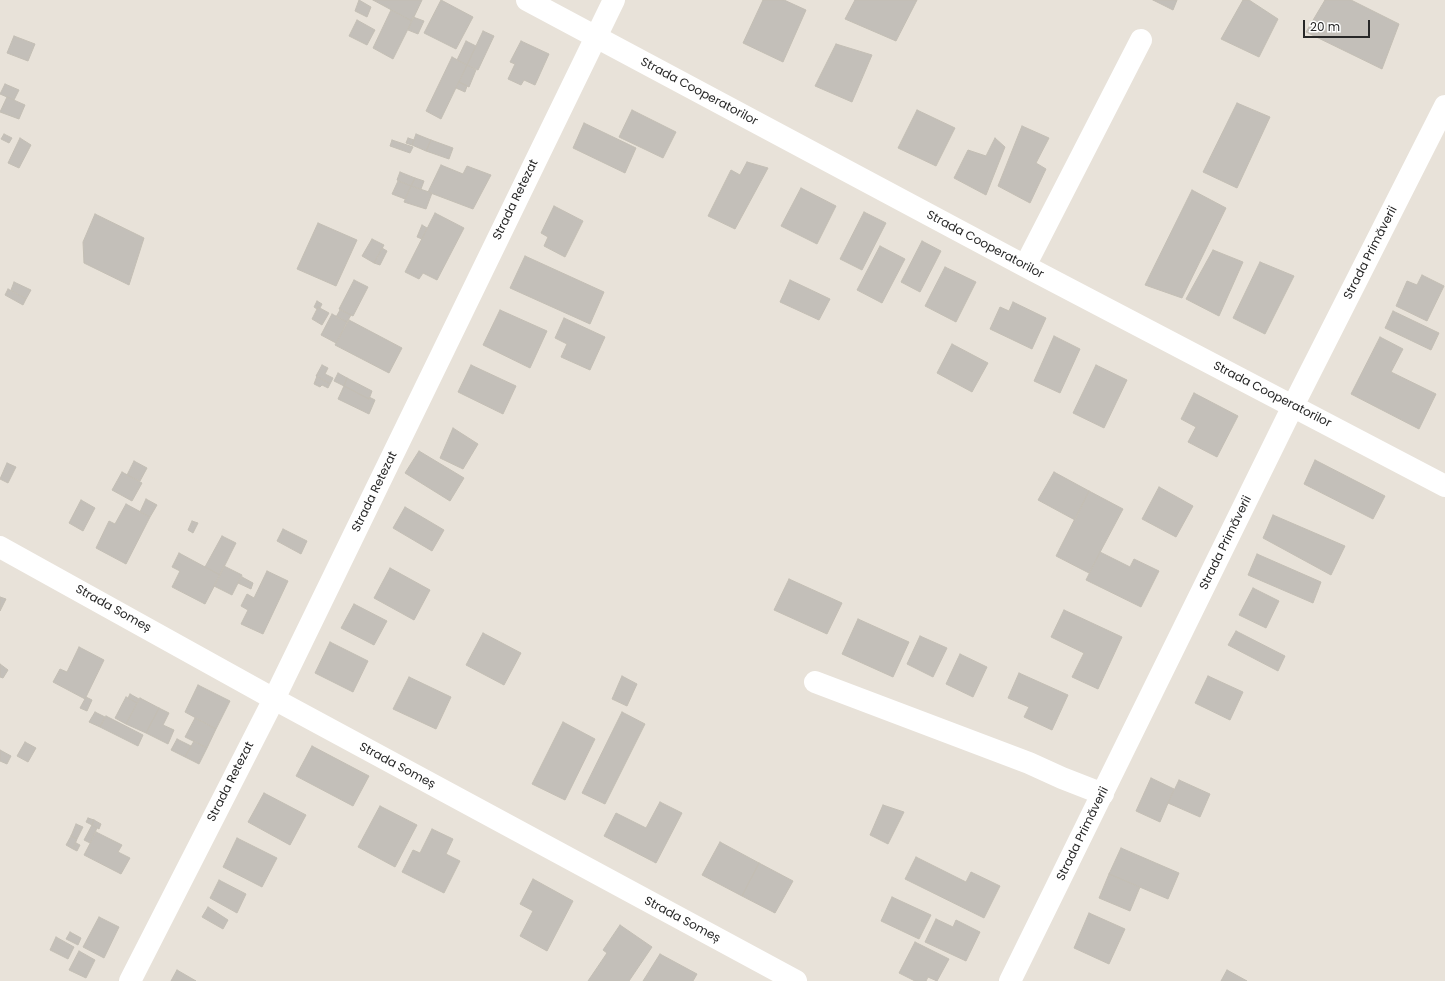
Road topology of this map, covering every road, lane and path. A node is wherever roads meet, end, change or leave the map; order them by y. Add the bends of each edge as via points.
1 (527, 0) edge
2 (614, 0) edge
3 (596, 37) junction
4 (1140, 40) dead end
5 (1445, 106) edge
6 (1025, 266) junction
7 (1293, 406) junction
8 (1445, 486) edge
9 (0, 547) edge
10 (815, 682) dead end
11 (274, 699) junction
12 (1103, 794) junction
13 (130, 981) edge
14 (796, 981) edge
15 (1010, 981) edge

1 - 3 street, Strada Cooperatorilor
2 - 3 street, Strada Retezat
3 - 6 street, Strada Cooperatorilor
3 - 11 street, Strada Retezat
4 - 6 street
5 - 7 street, Strada Primăverii
6 - 7 street, Strada Cooperatorilor
7 - 8 street, Strada Cooperatorilor
7 - 12 street, Strada Primăverii
9 - 11 street, Strada Someș
10 - 12 street via 1029,763
11 - 13 street, Strada Retezat
11 - 14 street, Strada Someș
12 - 15 street, Strada Primăverii

